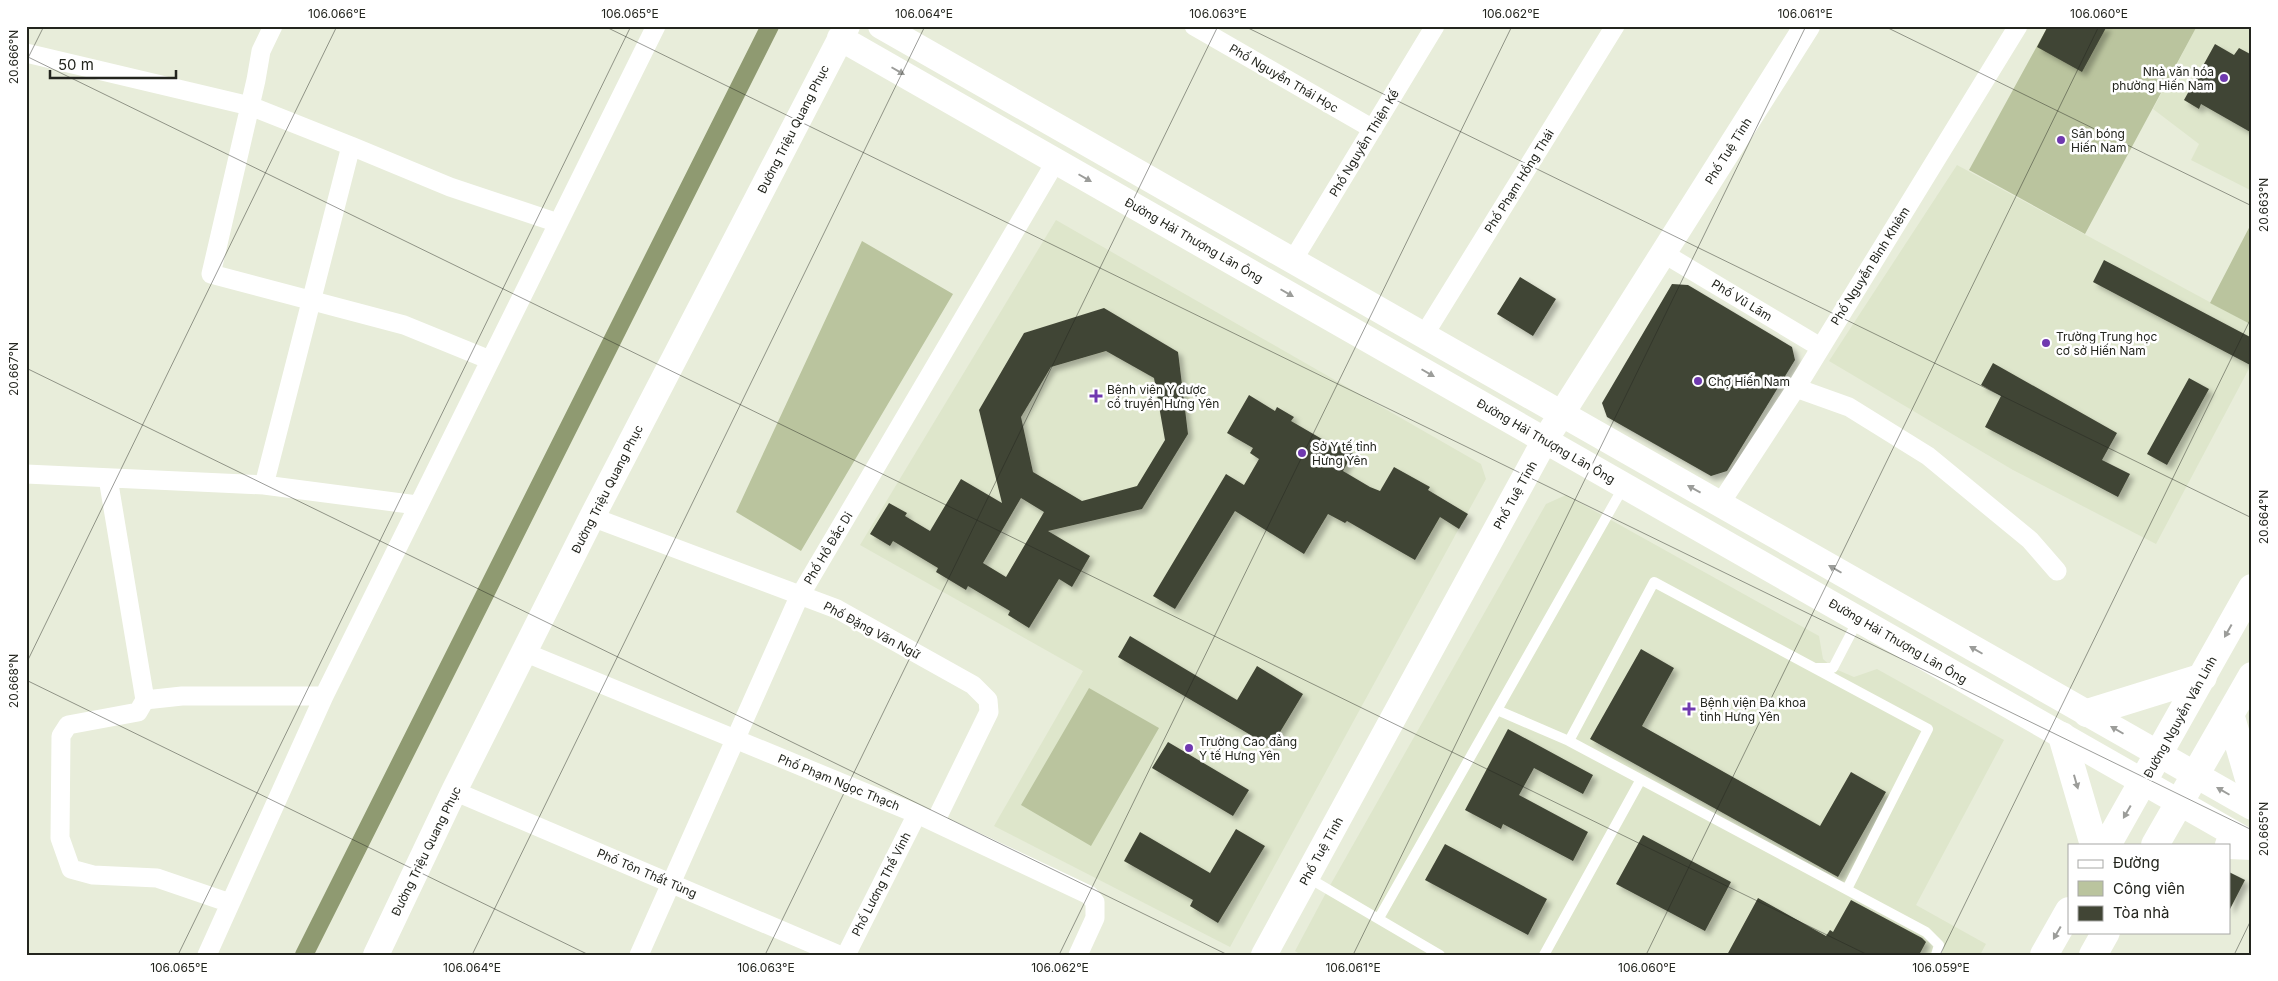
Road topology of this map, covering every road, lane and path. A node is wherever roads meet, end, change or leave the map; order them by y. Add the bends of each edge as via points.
1 (272, 26) edge
2 (656, 26) edge
3 (1194, 26) edge
4 (1436, 26) edge
5 (1615, 26) edge
6 (1807, 26) edge
7 (2018, 26) edge
8 (883, 27) edge
9 (844, 32) edge
10 (26, 53) edge
11 (870, 55) junction
12 (250, 106) junction
13 (1373, 129) junction
14 (351, 146) junction
15 (1056, 162) junction
16 (1189, 201) junction
17 (558, 223) junction
18 (1173, 228) junction
19 (1663, 253) junction
20 (1293, 260) junction
21 (312, 299) junction
22 (1424, 335) junction
23 (1820, 347) junction
24 (490, 360) junction
25 (1796, 388) junction
26 (1561, 415) junction
27 (1545, 440) junction
28 (26, 474) edge
29 (108, 478) junction
30 (264, 485) junction
31 (1624, 486) junction
32 (1720, 504) junction
33 (417, 506) junction
34 (592, 517) junction
35 (2057, 571) dead end
36 (2252, 588) edge
37 (1873, 591) junction
38 (800, 595) junction
39 (1858, 619) junction
40 (524, 652) junction
41 (1815, 668) junction
42 (2252, 676) edge
43 (2203, 677) junction
44 (324, 696) junction
45 (145, 700) junction
46 (1497, 710) junction
47 (2087, 713) junction
48 (2230, 714) junction
49 (2062, 736) junction
50 (735, 739) junction
51 (1569, 741) junction
52 (2160, 754) junction
53 (2194, 774) junction
54 (1640, 781) junction
55 (2144, 782) junction
56 (2252, 789) edge
57 (454, 791) junction
58 (2179, 802) junction
59 (2252, 807) edge
60 (917, 814) junction
61 (935, 822) junction
62 (2094, 844) edge
63 (2108, 844) edge
64 (2156, 844) edge
65 (2230, 845) edge
66 (2252, 845) edge
67 (1306, 877) junction
68 (672, 883) junction
69 (1847, 889) junction
70 (230, 903) junction
71 (2068, 913) edge
72 (1379, 918) junction
73 (2105, 934) edge
74 (207, 955) edge
75 (376, 955) edge
76 (638, 955) edge
77 (839, 955) edge
78 (846, 955) edge
79 (1078, 955) edge
80 (1264, 955) edge
81 (1440, 955) edge
82 (1544, 955) edge
83 (1936, 955) edge
84 (2044, 955) edge
85 (2093, 955) edge

1 - 12 street via 261,51
2 - 17 street
3 - 13 street, Phố Nguyễn Thái Học
4 - 13 street, Phố Nguyễn Thiện Kế
5 - 22 street, Phố Phạm Hồng Thái
6 - 19 street, Phố Tuệ Tĩnh
7 - 23 street, Phố Nguyễn Bỉnh Khiêm
8 - 11 street
8 - 16 street
9 - 11 street, Đường Hải Thượng Lãn Ông
9 - 34 street, Đường Triệu Quang Phục
10 - 12 street
11 -> 15 street, Đường Hải Thượng Lãn Ông
12 - 14 street
12 - 21 street via 211,274
13 - 20 street, Phố Nguyễn Thiện Kế
14 - 17 street via 450,187
14 - 21 street
15 -> 18 street, Đường Hải Thượng Lãn Ông
15 - 38 street, Phố Hồ Đắc Di
16 - 18 street
16 - 20 street
17 - 24 street
18 -> 27 street, Đường Hải Thượng Lãn Ông
19 - 23 street, Phố Vũ Lãm
19 - 26 street, Phố Tuệ Tĩnh
20 - 22 street
21 - 24 street via 404,325
21 - 30 street
22 - 26 street
23 - 25 street, Phố Nguyễn Bỉnh Khiêm
24 - 33 street
25 - 32 street, Phố Nguyễn Bỉnh Khiêm
25 - 35 street via 1848,407 1928,456 2030,540
26 - 27 street, Phố Tuệ Tĩnh
32 -> 26 street
27 - 31 street, Đường Hải Thượng Lãn Ông
27 - 67 street, Phố Tuệ Tĩnh
28 - 29 street
29 - 30 street
29 - 45 street
30 - 33 street
31 - 39 street, Đường Hải Thượng Lãn Ông
31 - 46 lane
37 -> 32 street
33 - 44 street
34 - 38 street, Phố Đặng Văn Ngữ
34 - 40 street, Đường Triệu Quang Phục
36 -> 43 highway, Đường Nguyễn Văn Linh
37 - 39 street
47 -> 37 street
38 - 50 street, Phố Hồ Đắc Di
38 - 61 street, Phố Đặng Văn Ngữ via 837,609 973,685 988,700 989,712
39 - 41 lane via 1833,668
39 - 49 street, Đường Hải Thượng Lãn Ông
40 - 50 street, Phố Phạm Ngọc Thạch
40 - 57 street, Đường Triệu Quang Phục
41 - 51 lane via 1654,582
41 - 69 lane via 1928,729
42 - 48 highway
43 - 47 highway
43 - 52 highway, Đường Nguyễn Văn Linh
44 - 45 street via 182,696
44 - 70 street
45 - 70 street via 138,712 68,725 61,736 60,838 71,869 93,874 157,878
46 - 51 lane
46 - 72 lane
52 -> 47 street
48 - 53 highway
48 - 56 highway
49 - 55 street, Đường Hải Thượng Lãn Ông
49 -> 62 highway
50 - 60 street, Phố Phạm Ngọc Thạch
50 - 68 street, Phố Hồ Đắc Di
51 - 54 lane
52 - 53 street
52 - 55 highway, Đường Nguyễn Văn Linh
53 - 58 highway
59 -> 53 street
54 - 69 lane
54 - 82 lane
55 - 58 street, Đường Hải Thượng Lãn Ông
55 -> 63 highway, Đường Nguyễn Văn Linh
57 - 68 street, Phố Tôn Thất Tùng
57 - 75 street, Đường Triệu Quang Phục
58 - 64 highway
58 - 66 street, Đường Hải Thượng Lãn Ông
60 - 61 street, Phố Phạm Ngọc Thạch
60 - 78 street, Phố Lương Thế Vinh
61 - 79 street, Phố Phạm Ngọc Thạch via 1089,895 1095,902 1095,918
65 - 66 highway
67 - 72 lane
67 - 80 street, Phố Tuệ Tĩnh
68 - 76 street, Phố Hồ Đắc Di
68 - 77 street, Phố Tôn Thất Tùng
69 - 83 lane via 1926,932 1939,945
70 - 74 street
71 -> 84 highway
72 - 81 lane
73 - 85 highway

